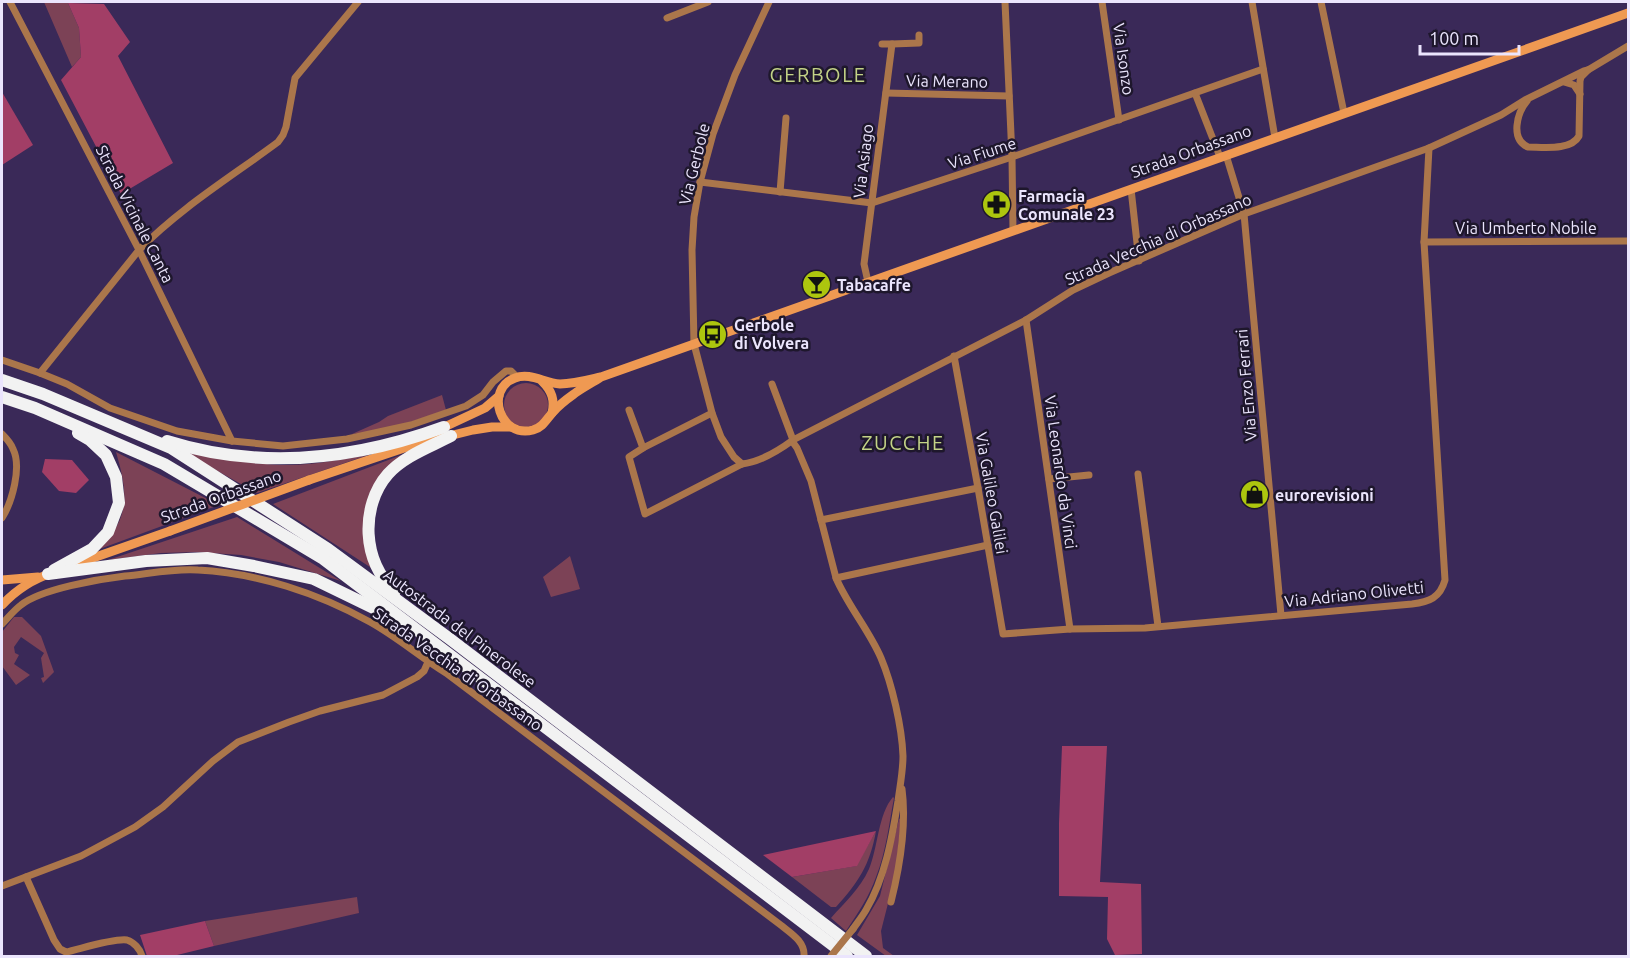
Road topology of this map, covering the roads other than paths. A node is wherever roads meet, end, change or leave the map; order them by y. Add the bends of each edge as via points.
1 (10, 2) edge
2 (358, 2) edge
3 (708, 2) edge
4 (769, 2) edge
5 (1005, 2) edge
6 (1102, 2) edge
7 (1252, 2) edge
8 (1321, 2) edge
9 (1626, 12) edge
10 (667, 18) dead end
11 (919, 35) dead end
12 (882, 44) dead end
13 (892, 44) junction
14 (1629, 46) edge
15 (1263, 69) junction
16 (1588, 70) junction
17 (1564, 82) junction
18 (886, 93) junction
19 (1195, 93) junction
20 (1580, 94) junction
21 (1009, 96) junction
22 (1529, 99) junction
23 (1344, 113) junction
24 (1501, 115) junction
25 (786, 118) dead end
26 (1119, 120) junction
27 (1518, 122) junction
28 (1275, 138) junction
29 (1429, 148) junction
30 (1223, 156) junction
31 (1012, 157) junction
32 (700, 182) junction
33 (1131, 189) junction
34 (780, 192) junction
35 (872, 203) junction
36 (1244, 214) junction
37 (1013, 231) junction
38 (1629, 241) edge
39 (1424, 242) junction
40 (139, 250) junction
41 (1139, 261) junction
42 (868, 282) junction
43 (1026, 320) junction
44 (694, 344) junction
45 (954, 356) junction
46 (2, 360) edge
47 (40, 373) junction
48 (517, 377) junction
49 (601, 377) junction
50 (2, 380) edge
51 (542, 381) junction
52 (772, 384) dead end
53 (43, 394) junction
54 (499, 396) junction
55 (2, 397) edge
56 (35, 408) junction
57 (629, 410) dead end
58 (552, 413) junction
59 (712, 413) junction
60 (511, 427) junction
61 (448, 432) junction
62 (2, 434) edge
63 (232, 441) junction
64 (793, 441) junction
65 (643, 448) junction
66 (742, 464) junction
67 (1138, 474) dead end
68 (1089, 475) dead end
69 (1049, 478) junction
70 (978, 488) junction
71 (2, 518) edge
72 (821, 520) junction
73 (988, 545) junction
74 (44, 575) junction
75 (836, 578) junction
76 (2, 580) edge
77 (2, 605) edge
78 (1281, 615) junction
79 (2, 624) edge
80 (1158, 626) junction
81 (1070, 629) junction
82 (1003, 634) joint
83 (450, 639) junction
84 (448, 655) junction
85 (428, 662) junction
86 (900, 782) junction
87 (26, 877) junction
88 (2, 886) edge
89 (891, 903) dead end
90 (142, 957) edge
91 (804, 957) edge
92 (831, 957) edge
93 (847, 957) edge
94 (866, 957) edge

1 - 40 street, Strada Vicinale Canta
2 - 40 street via 295,78 286,127 278,142 172,220
3 - 10 street
4 - 32 street, Via Gerbole via 735,75
5 - 21 street
6 - 26 street, Via Isonzo
7 - 15 street
8 - 23 street
9 - 23 main road, Strada Orbassano
11 - 13 street via 918,43
12 - 13 street
13 - 18 street, Via Asiago
14 - 16 street, Strada Vecchia di Orbassano
15 - 19 street, Via Fiume
15 - 28 street
16 - 17 street, Strada Vecchia di Orbassano
16 - 20 street via 1581,77
17 - 20 street via 1574,85
17 - 22 street, Strada Vecchia di Orbassano
18 - 21 street, Via Merano
18 - 35 street, Via Asiago
19 - 26 street, Via Fiume
19 - 30 street, Via Enzo Ferrari
20 - 27 street via 1579,136 1570,145 1525,147 1518,141
21 - 31 street
22 - 24 street, Strada Vecchia di Orbassano
22 - 27 street
23 - 28 main road, Strada Orbassano
24 - 27 street via 1513,116
24 - 29 street, Strada Vecchia di Orbassano
25 - 34 street
26 - 31 street, Via Fiume
28 - 30 main road, Strada Orbassano
29 - 36 street, Strada Vecchia di Orbassano
29 - 39 street, Via Adriano Olivetti
30 - 33 main road, Strada Orbassano
30 - 36 street, Via Enzo Ferrari
31 - 35 street, Via Fiume
31 - 37 street
32 - 34 street, Via Fiume
32 - 44 street, Via Gerbole via 694,217
33 - 37 main road, Strada Orbassano
33 - 41 street
34 - 35 street, Via Fiume
35 - 42 street, Via Asiago via 864,264
36 - 41 street, Strada Vecchia di Orbassano
36 - 78 street, Via Enzo Ferrari
37 - 42 main road, Strada Orbassano
38 - 39 street, Via Umberto Nobile
39 - 78 street, Via Adriano Olivetti via 1443,588 1433,599 1420,603
40 - 47 street
40 - 63 street, Strada Vicinale Canta
41 - 43 street, Strada Vecchia di Orbassano via 1073,290
42 - 44 main road, Strada Orbassano
43 - 45 street, Strada Vecchia di Orbassano
43 - 69 street, Via Leonardo da Vinci
44 - 49 main road, Strada Orbassano
44 - 59 street, Via Gerbole
45 - 64 street, Strada Vecchia di Orbassano
45 - 70 street, Via Galileo Galilei
46 - 47 street
47 - 63 street via 110,408 151,423
48 - 51 main road, Strada Orbassano
48 - 54 main road, Strada Orbassano via 506,384
48 - 63 street via 506,371 466,406 411,425 347,439 283,446
49 - 51 main road, Strada Orbassano via 567,384
49 - 58 main road, Strada Orbassano
50 - 53 highway, Autostrada del Pinerolese
51 - 58 main road via 553,399
52 - 64 street
53 - 61 highway via 148,435 254,458 314,458
53 - 83 highway, Autostrada del Pinerolese via 171,448 328,549
54 - 60 main road via 500,414
54 - 61 main road, Strada Orbassano
55 - 56 highway, Autostrada del Pinerolese
56 - 74 highway via 90,440 105,456 116,477 119,503 108,532 92,549
56 - 84 highway, Autostrada del Pinerolese via 164,464 322,558
57 - 65 street
58 - 60 main road, Strada Orbassano via 535,430
59 - 65 street
59 - 66 street, Via Gerbole via 721,436
60 - 61 main road, Strada Orbassano
61 - 74 main road, Strada Orbassano, bridge
61 - 83 highway via 388,474 375,496 368,524 376,567 388,586
62 - 71 street via 13,447 17,462
64 - 66 street, Strada Vecchia di Orbassano via 770,455
64 - 72 street via 811,481
65 - 66 street, Strada Vecchia di Orbassano via 629,457 645,514
67 - 80 street
68 - 69 street
69 - 81 street, Via Leonardo da Vinci
70 - 72 street
70 - 73 street, Via Galileo Galilei
72 - 75 street
73 - 75 street
73 - 82 street, Via Galileo Galilei
74 - 76 main road, Strada Orbassano
74 - 77 main road, Strada Orbassano
74 - 84 highway via 146,561 207,558 254,566 314,579 380,611
75 - 86 street via 881,657 902,739
78 - 80 street, Via Adriano Olivetti
79 - 85 street, Strada Vecchia di Orbassano via 22,604 49,591 111,578 195,569 249,576 326,601 370,622
80 - 81 street, Via Adriano Olivetti
81 - 82 street, Via Adriano Olivetti
83 - 94 highway, Autostrada del Pinerolese
84 - 93 highway, Autostrada del Pinerolese
85 - 87 street via 417,677 383,694 320,711 238,742 164,807 135,827 88,853
85 - 91 street, Strada Vecchia di Orbassano via 782,926 799,941
86 - 89 street via 904,811 901,859
86 - 92 street, bridge via 894,826 878,886 866,910
87 - 88 street
87 - 90 street via 60,950 129,940

